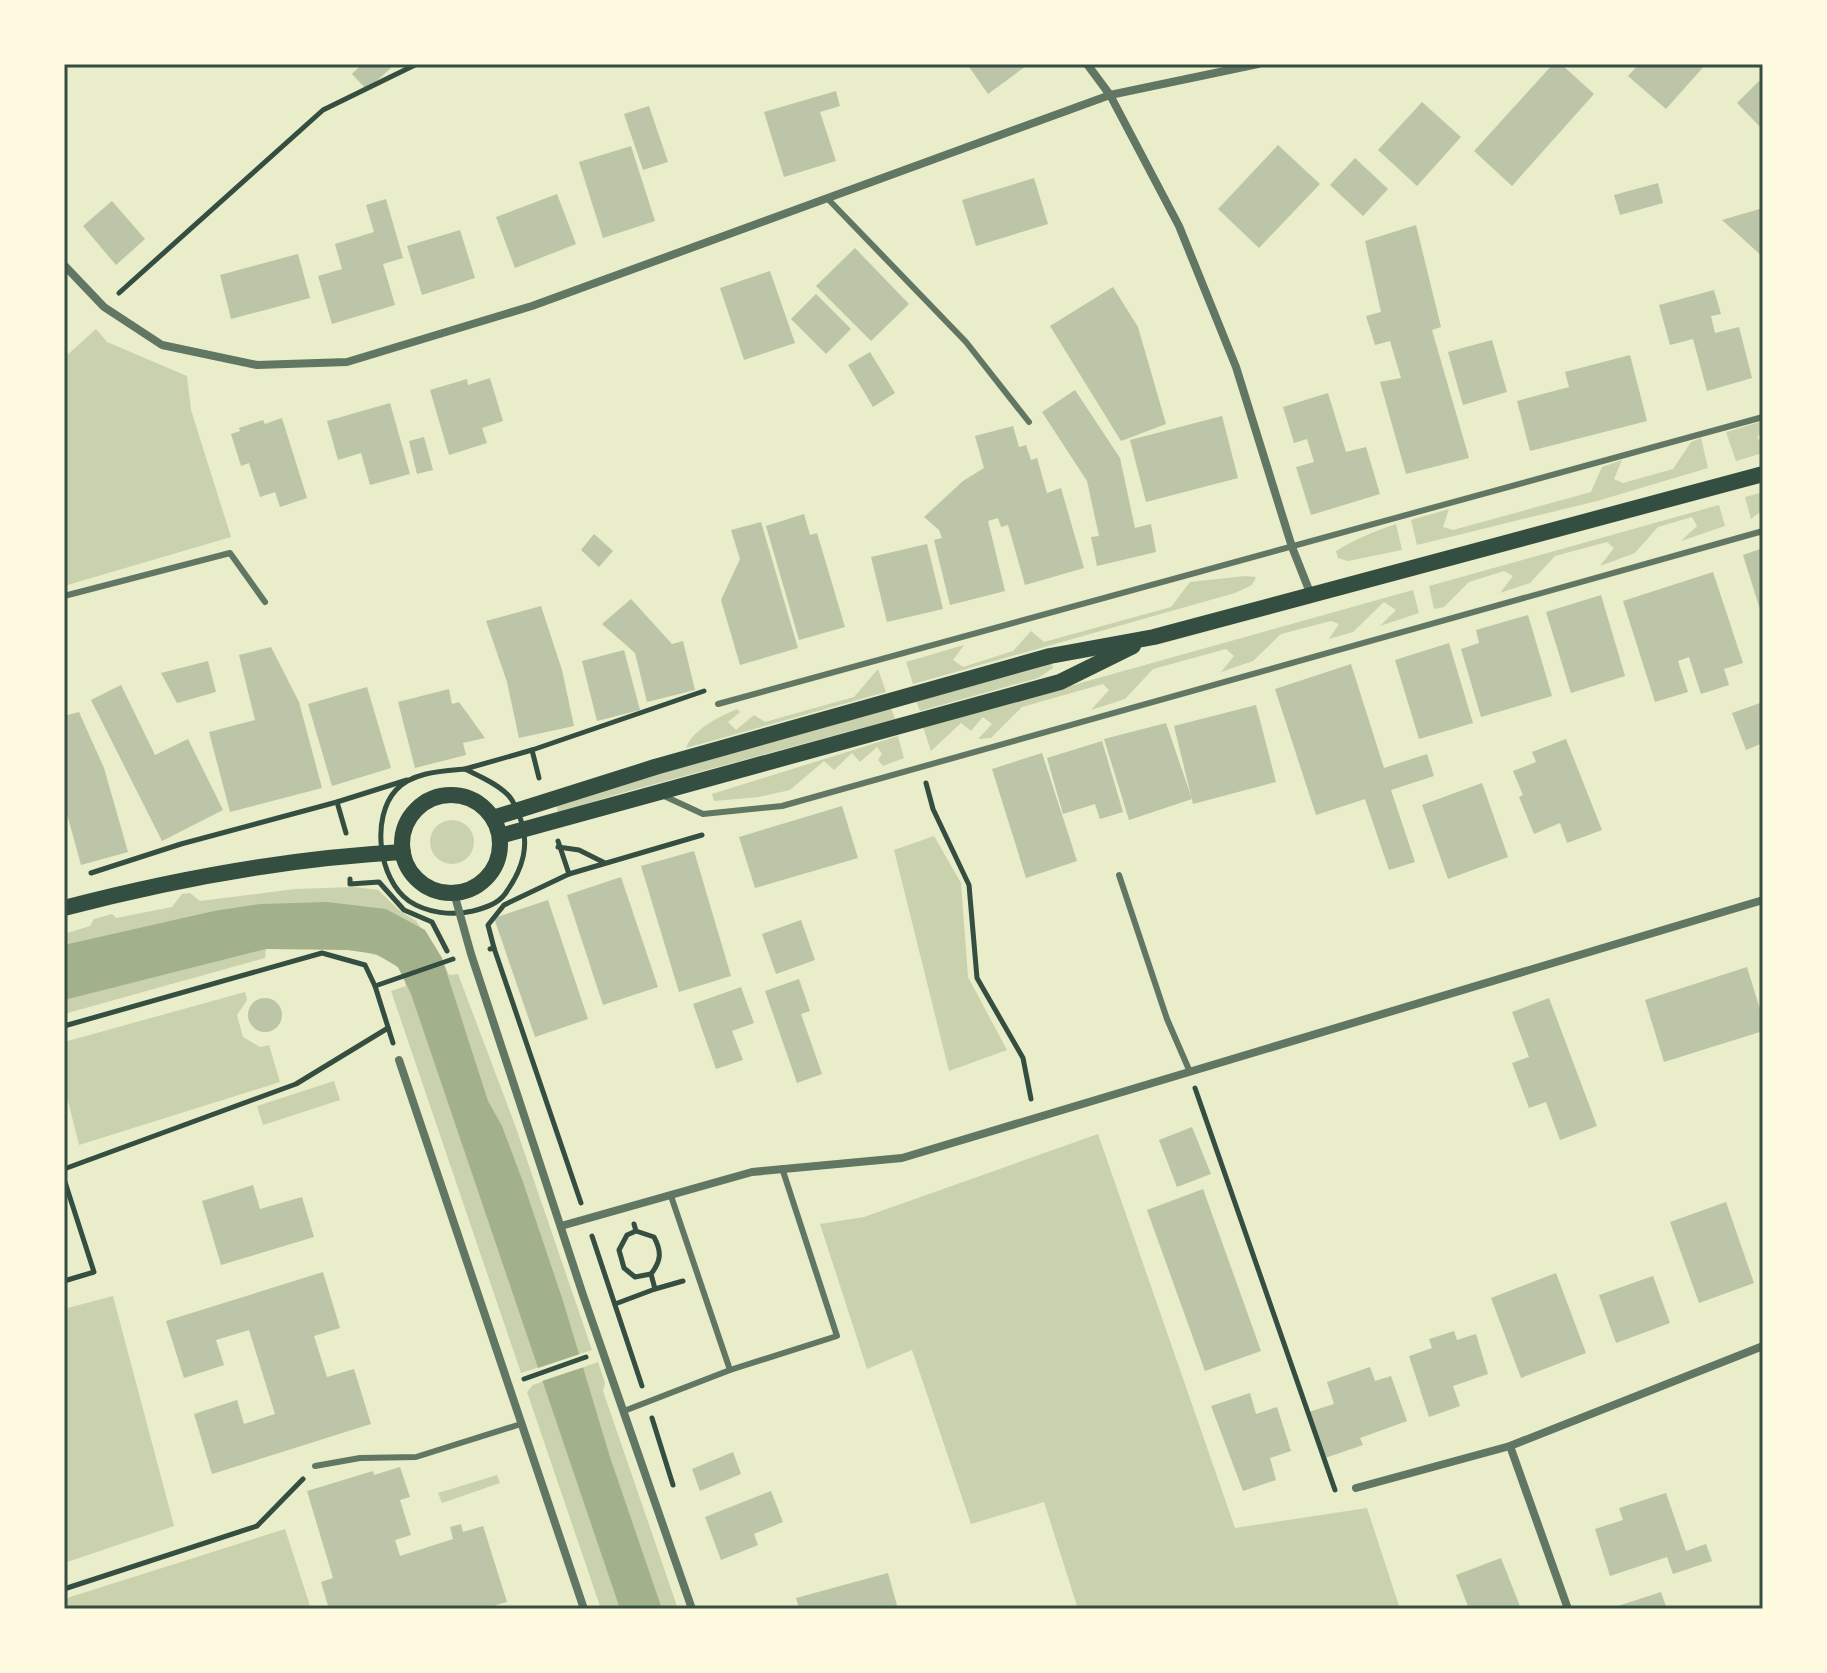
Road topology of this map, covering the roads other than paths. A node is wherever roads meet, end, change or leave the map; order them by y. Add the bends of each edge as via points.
1 (1087, 64) edge
2 (1258, 64) edge
3 (1110, 95) junction
4 (827, 198) junction
5 (64, 265) edge
6 (1763, 417) edge
7 (1029, 422) dead end
8 (1763, 474) edge
9 (1763, 531) edge
10 (1292, 547) junction
11 (1311, 595) junction
12 (64, 596) edge
13 (265, 602) dead end
14 (1154, 637) junction
15 (718, 704) dead end
16 (659, 793) junction
17 (493, 818) junction
18 (500, 836) junction
19 (403, 852) junction
20 (1119, 875) dead end
21 (454, 893) junction
22 (1763, 900) edge
23 (66, 904) edge
24 (399, 1060) road end
25 (1190, 1072) junction
26 (782, 1168) junction
27 (671, 1196) junction
28 (561, 1226) junction
29 (1763, 1346) edge
30 (730, 1370) junction
31 (624, 1411) junction
32 (521, 1424) junction
33 (1510, 1446) junction
34 (315, 1466) road end
35 (1356, 1488) road end
36 (584, 1609) edge
37 (692, 1609) edge
38 (1568, 1609) edge

1 - 3 street
2 - 3 street
3 - 4 street
3 - 10 street via 1185,240 1236,367
4 - 5 street via 532,306 347,362 257,365 162,345 104,307
4 - 7 lane via 966,342
6 - 10 lane
8 - 11 main road
9 - 16 lane via 770,807 703,814
10 - 11 street
10 - 15 lane
11 - 14 main road
12 - 13 lane via 230,553
14 - 16 main road via 1060,682
14 - 17 main road via 1050,656
16 - 18 main road
17 - 18 main road
17 - 19 main road via 470,798 439,796 413,813
18 - 21 main road via 500,853 484,881
19 - 21 main road via 422,884
19 - 23 main road via 348,854
20 - 25 lane
21 - 28 street
22 - 25 street
24 - 32 street
25 - 26 street via 902,1158
26 - 27 street
26 - 30 lane via 837,1336
27 - 28 street
27 - 30 lane
28 - 31 street
29 - 33 street
30 - 31 lane
31 - 37 street
32 - 34 lane via 416,1457
32 - 36 street
33 - 35 street
33 - 38 street

